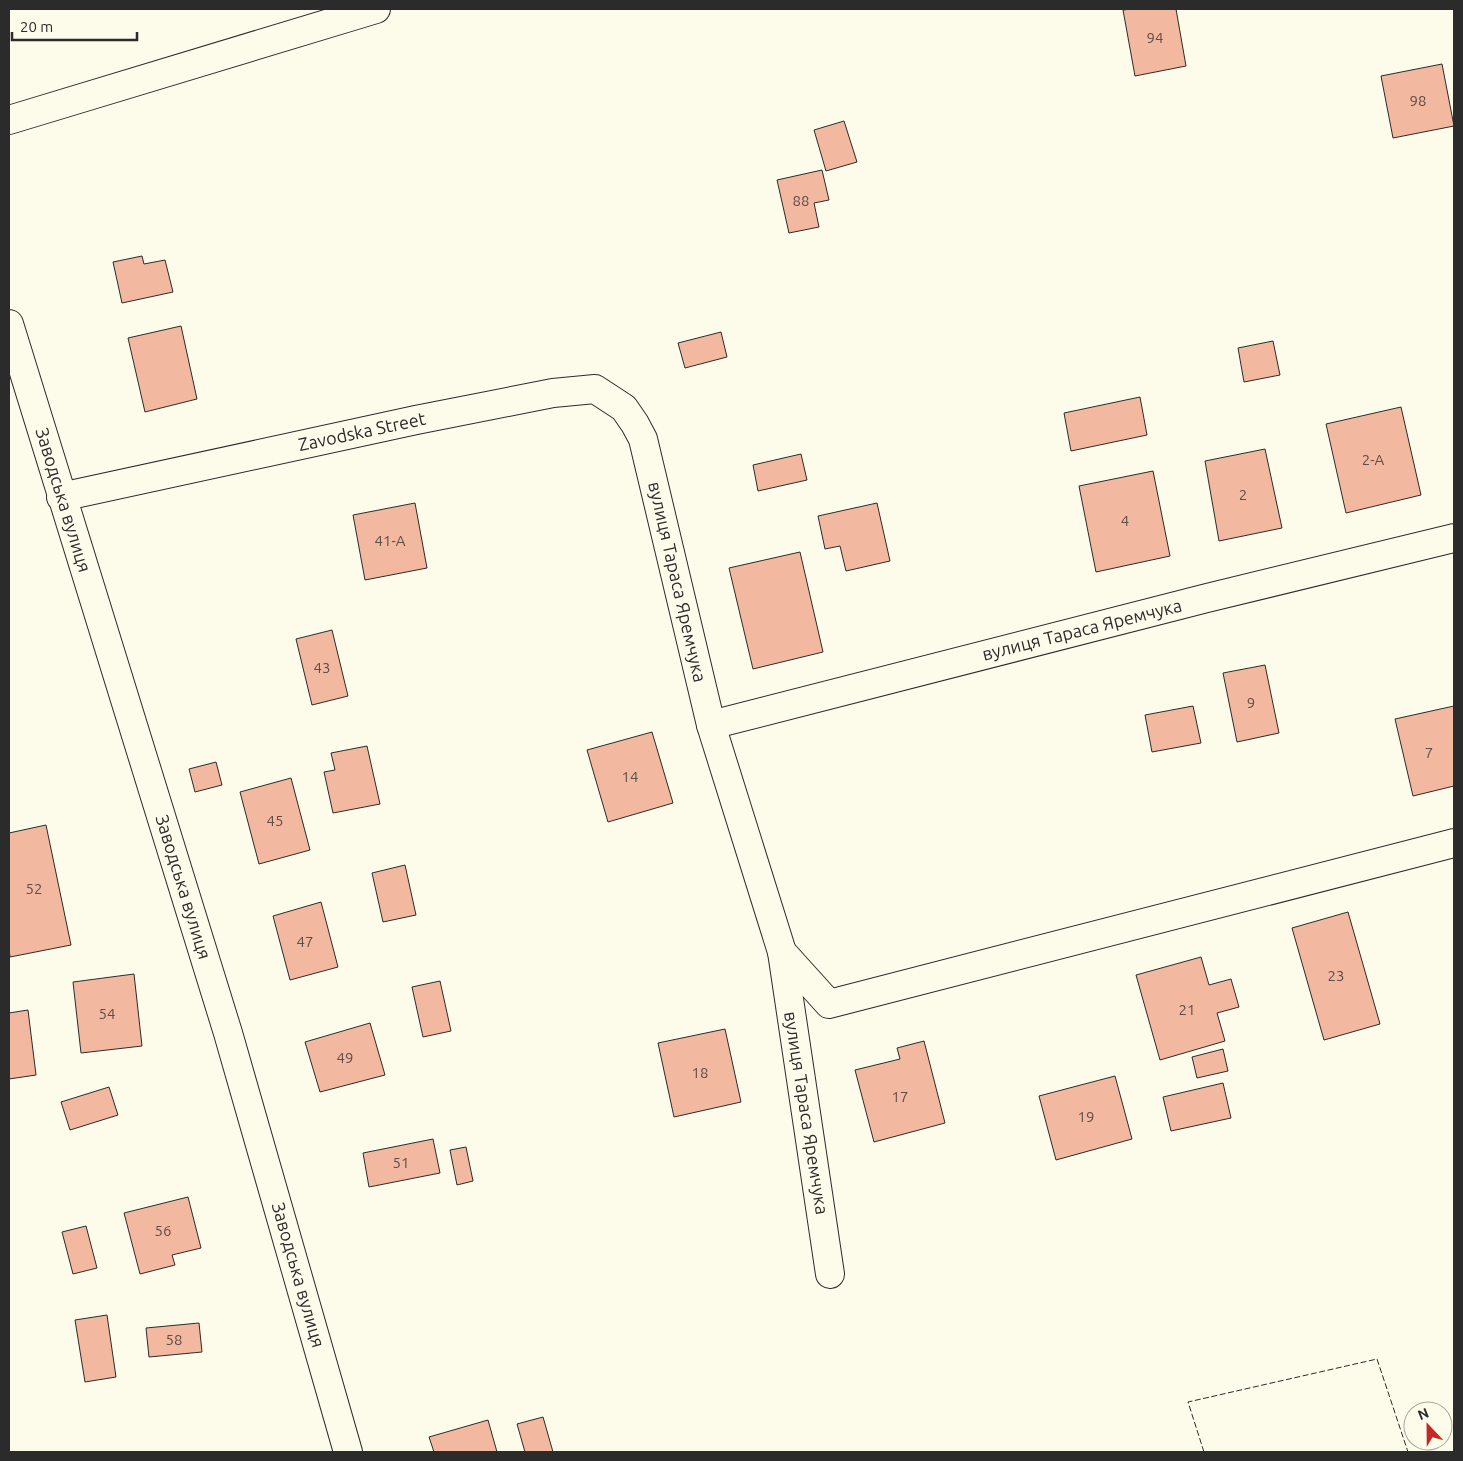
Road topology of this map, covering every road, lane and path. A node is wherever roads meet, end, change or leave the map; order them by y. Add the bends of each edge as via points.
1 (376, 9) edge
2 (9, 120) edge
3 (9, 324) edge
4 (643, 439) joint
5 (61, 497) junction
6 (1454, 538) edge
7 (711, 725) junction
8 (1454, 843) edge
9 (782, 952) junction
10 (830, 1274) dead end
11 (348, 1452) edge

1 - 2 street
3 - 5 street, Заводська вулиця
4 - 5 street, Zavodska Street via 624,408 595,390 553,393
4 - 7 street, вулиця Тараса Яремчука
5 - 11 street, Заводська вулиця via 228,1033
6 - 7 street, вулиця Тараса Яремчука via 1197,600
7 - 9 street, вулиця Тараса Яремчука
8 - 9 street, вулиця Тараса Яремчука via 829,1004
9 - 10 street, вулиця Тараса Яремчука

